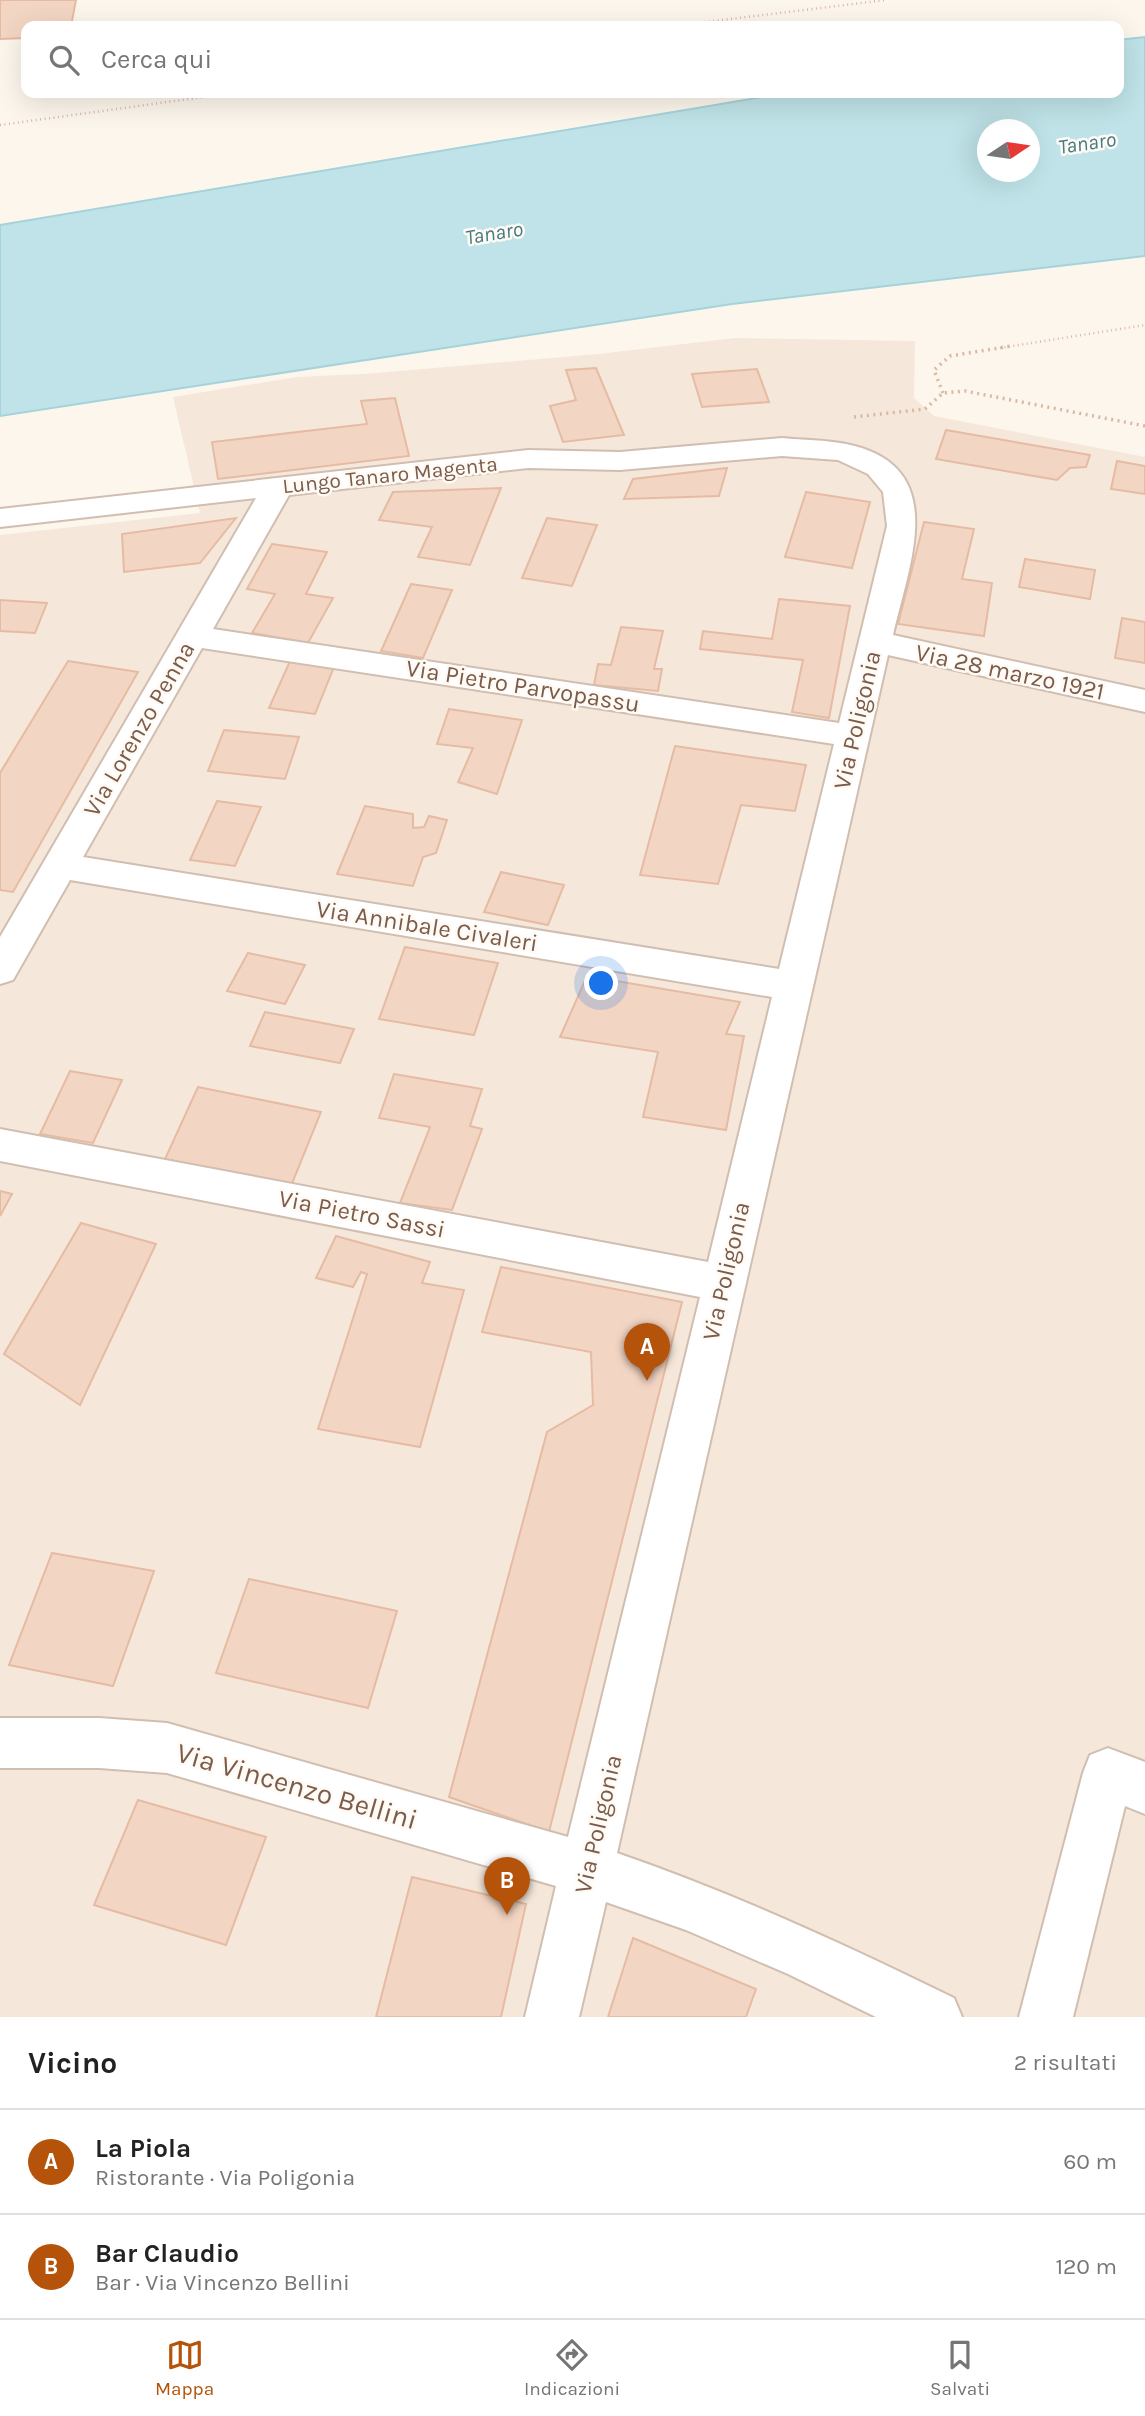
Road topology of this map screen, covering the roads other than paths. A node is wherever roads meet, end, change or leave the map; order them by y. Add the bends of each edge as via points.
1 (278, 487) junction
2 (0, 518) edge
3 (902, 526) joint
4 (193, 636) junction
5 (875, 642) junction
6 (1145, 701) edge
7 (853, 736) junction
8 (60, 866) junction
9 (0, 970) edge
10 (793, 986) junction
11 (0, 1145) edge
12 (723, 1283) junction
13 (0, 1744) edge
14 (1145, 1788) edge
15 (588, 1869) junction
16 (552, 2017) edge
17 (935, 2017) edge
18 (1046, 2017) edge

1 - 2 street, Lungo Tanaro Magenta
1 - 3 street, Lungo Tanaro Magenta via 528,459 620,461 782,447 844,452 879,468 898,491
1 - 4 street, Via Lorenzo Penna
3 - 5 street, Via Poligonia
4 - 7 street, Via Pietro Parvopassu
4 - 8 street, Via Lorenzo Penna
5 - 6 street, Via 28 marzo 1921
5 - 7 street, Via Poligonia
7 - 10 street, Via Poligonia
8 - 9 street, Via Lorenzo Penna
8 - 10 street, Via Annibale Civaleri
10 - 12 street, Via Poligonia
11 - 12 street, Via Pietro Sassi
12 - 15 street, Via Poligonia
13 - 15 street, Via Vincenzo Bellini via 167,1748
14 - 18 street via 1108,1773
15 - 16 street, Via Poligonia
15 - 17 street, Via Vincenzo Bellini via 690,1905

